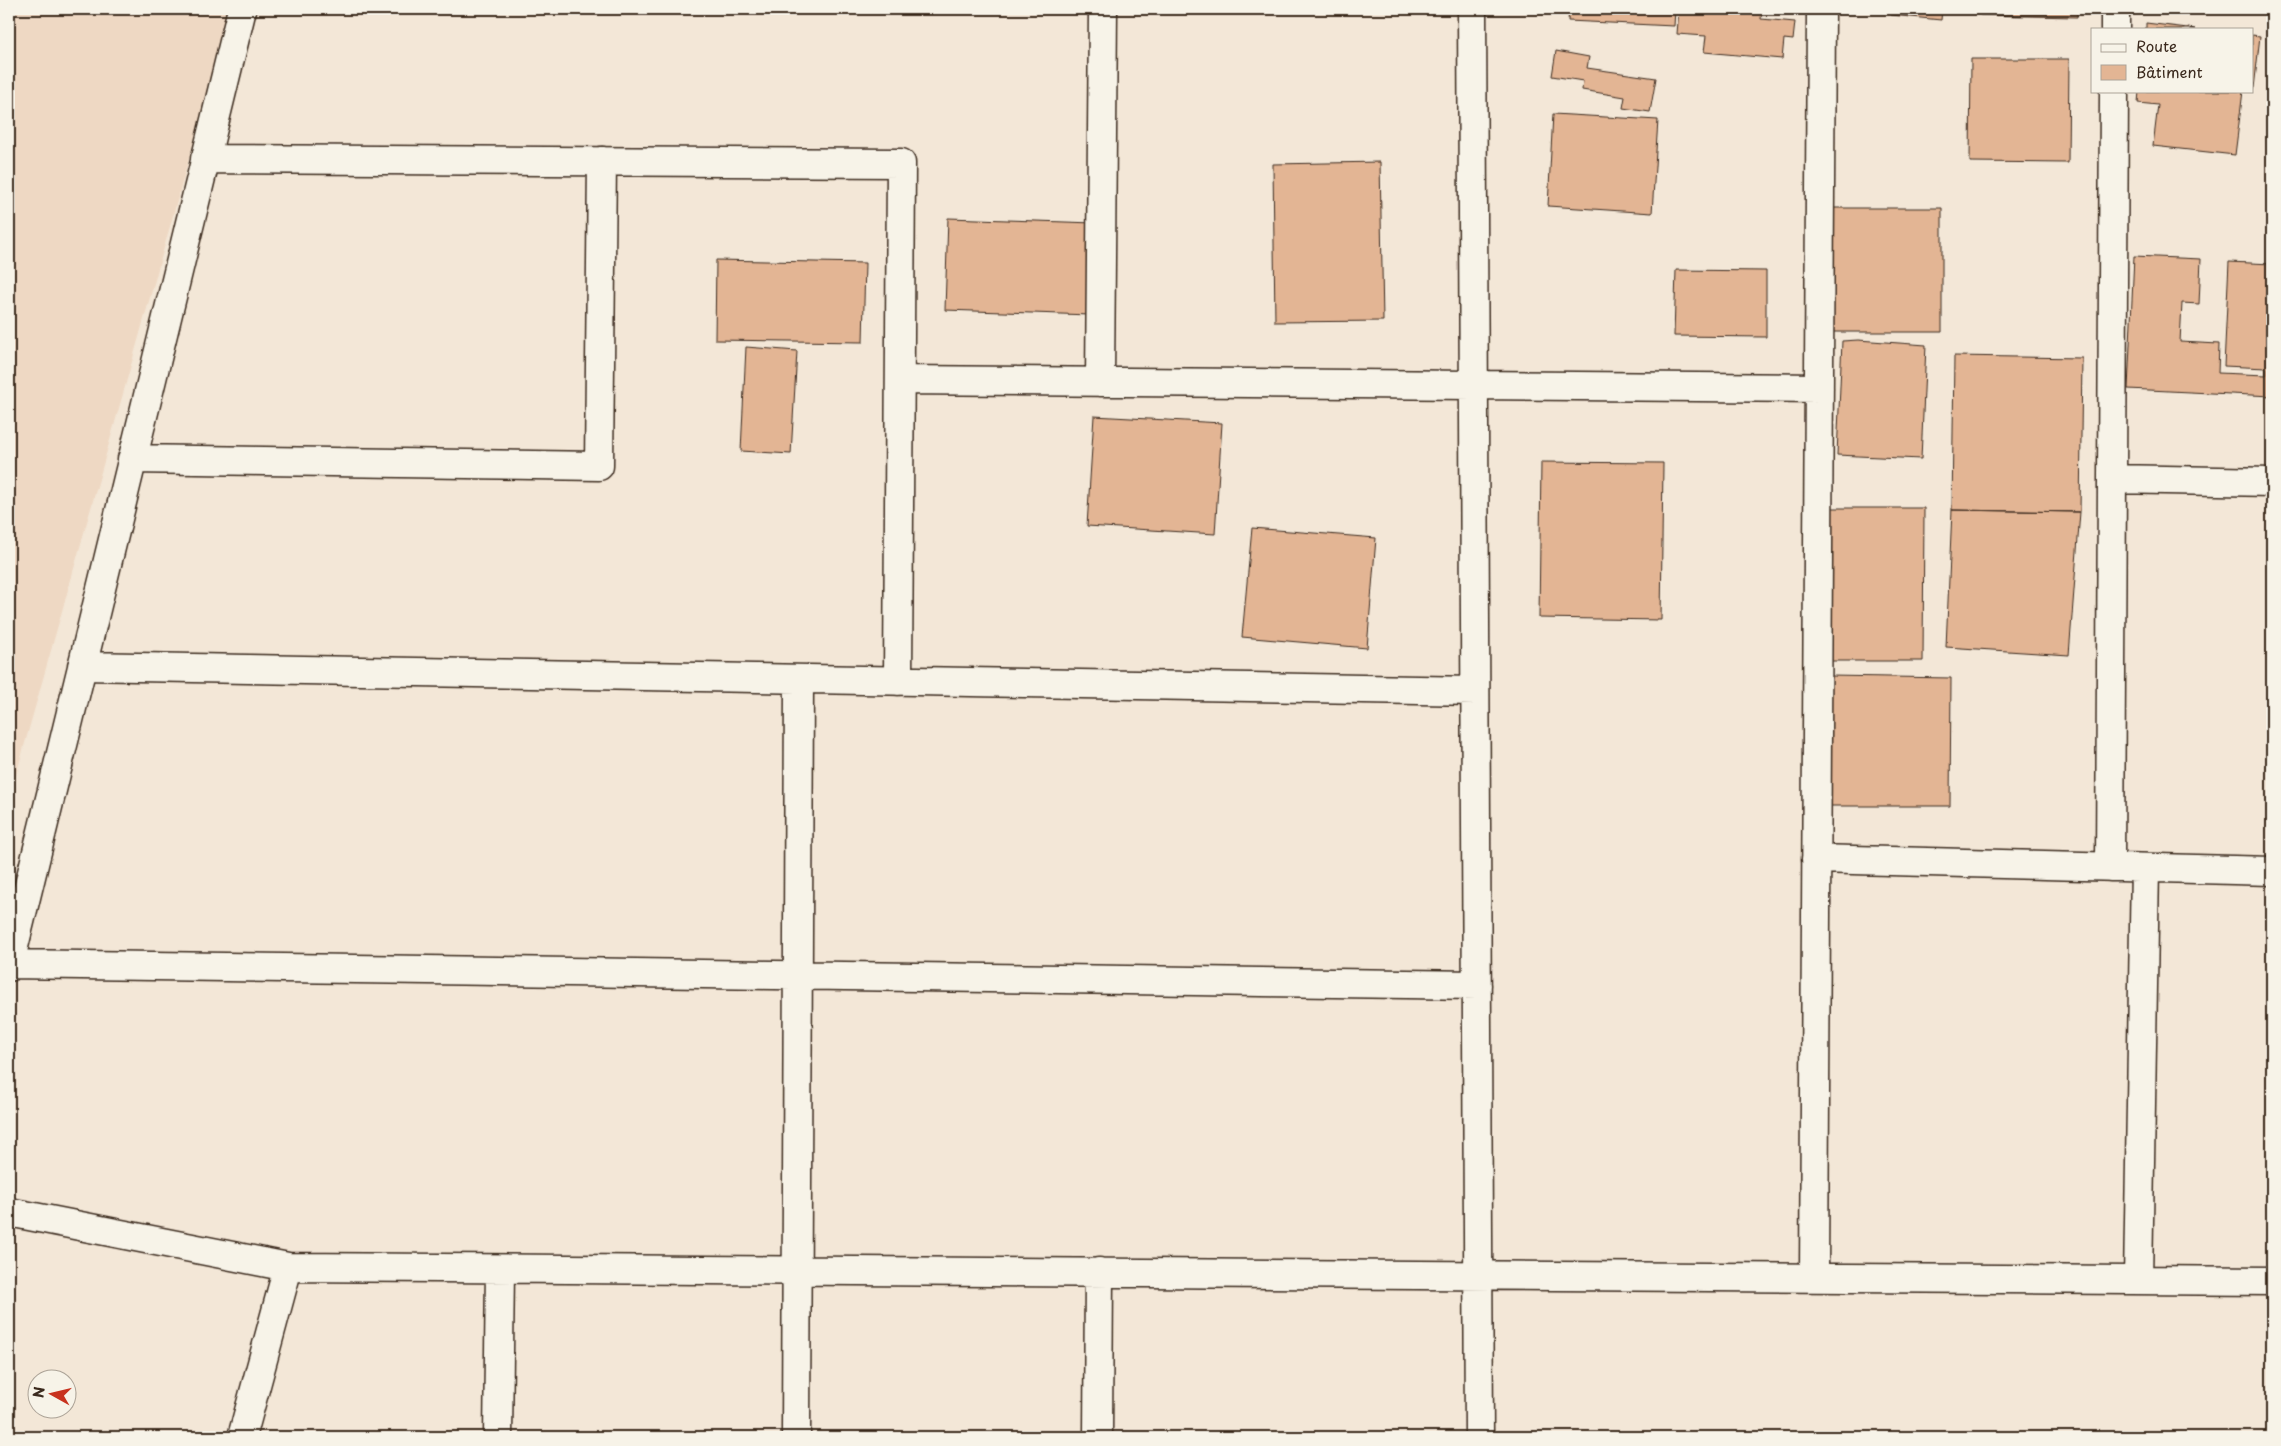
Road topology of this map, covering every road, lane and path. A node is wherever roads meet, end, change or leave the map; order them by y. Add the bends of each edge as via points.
1 (242, 9) edge
2 (1103, 9) edge
3 (1472, 9) edge
4 (1821, 9) edge
5 (2115, 9) edge
6 (2114, 28) edge
7 (2114, 92) edge
8 (205, 159) junction
9 (602, 161) junction
10 (900, 380) junction
11 (1100, 382) junction
12 (1474, 386) junction
13 (1819, 388) junction
14 (132, 459) junction
15 (2112, 479) junction
16 (2272, 482) edge
17 (82, 666) junction
18 (799, 679) junction
19 (898, 681) junction
20 (1475, 691) junction
21 (1816, 859) junction
22 (2110, 867) junction
23 (2145, 868) junction
24 (2272, 871) edge
25 (9, 965) edge
26 (798, 976) junction
27 (1477, 986) junction
28 (9, 1212) edge
29 (288, 1267) junction
30 (500, 1268) junction
31 (797, 1270) junction
32 (1099, 1272) junction
33 (1479, 1275) junction
34 (1814, 1277) junction
35 (2138, 1280) junction
36 (2272, 1281) edge
37 (242, 1437) edge
38 (498, 1437) edge
39 (796, 1437) edge
40 (1098, 1437) edge
41 (1479, 1437) edge

1 - 8 street
2 - 11 street
3 - 12 street
4 - 13 street
5 - 6 street
7 - 15 street
8 - 9 street
8 - 14 street
9 - 10 street via 901,163
9 - 14 street via 599,466
10 - 11 street
10 - 19 street
11 - 12 street
12 - 13 street
12 - 20 street
13 - 21 street
14 - 17 street
15 - 16 street
15 - 22 street
17 - 18 street
17 - 25 street
18 - 19 street
18 - 26 street
19 - 20 street
20 - 27 street
21 - 22 street
21 - 34 street
22 - 23 street
23 - 24 street
23 - 35 street
25 - 26 street
26 - 27 street
26 - 31 street
27 - 33 street
28 - 29 street
29 - 30 street
29 - 37 street
30 - 31 street
30 - 38 street
31 - 32 street
31 - 39 street
32 - 33 street
32 - 40 street
33 - 34 street
33 - 41 street
34 - 35 street
35 - 36 street

